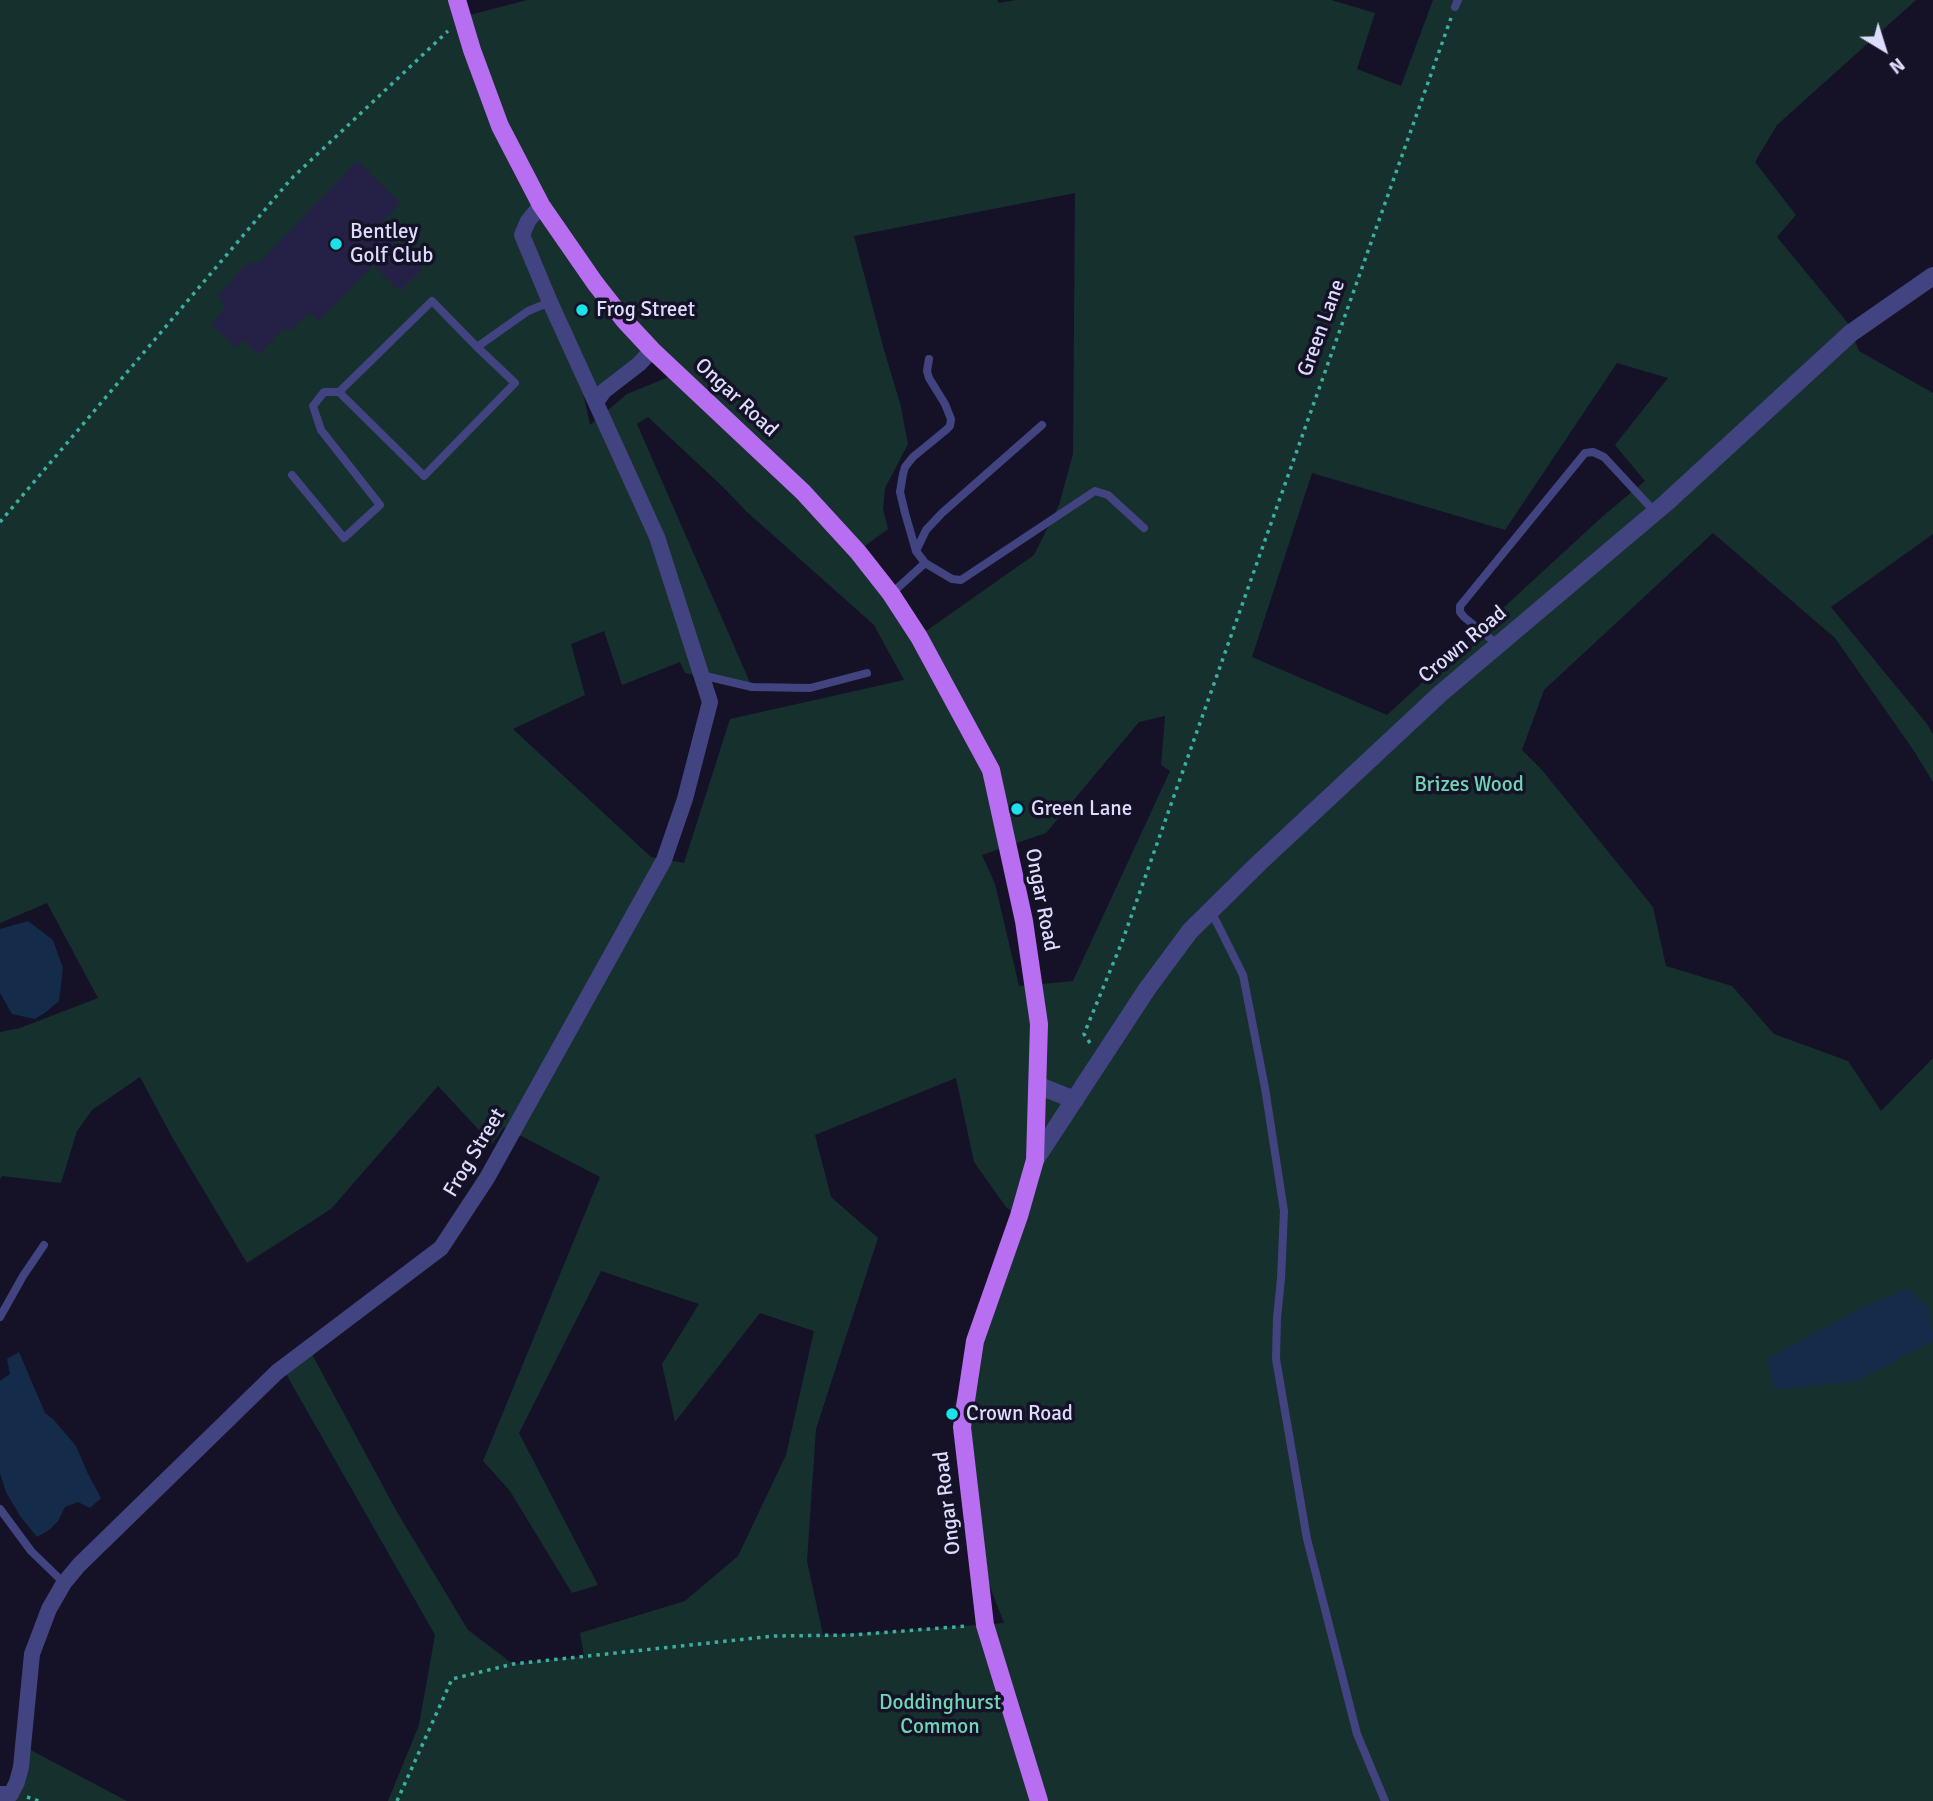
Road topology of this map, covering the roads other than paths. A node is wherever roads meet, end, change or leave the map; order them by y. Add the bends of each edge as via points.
1 (460, 9) edge
2 (541, 205) junction
3 (1933, 276) edge
4 (550, 302) junction
5 (477, 347) junction
6 (652, 350) junction
7 (929, 359) dead end
8 (339, 392) junction
9 (597, 401) junction
10 (1042, 425) dead end
11 (292, 475) dead end
12 (1655, 512) junction
13 (1144, 528) dead end
14 (916, 551) junction
15 (925, 563) junction
16 (891, 594) junction
17 (1498, 645) junction
18 (867, 673) dead end
19 (701, 676) junction
20 (1211, 911) junction
21 (1037, 1085) junction
22 (1075, 1100) junction
23 (1035, 1160) junction
24 (44, 1245) dead end
25 (0, 1317) edge
26 (0, 1509) edge
27 (64, 1583) junction
28 (7, 1796) edge
29 (1039, 1801) edge
30 (1385, 1801) edge

1 - 2 main road, Ongar Road via 500,126
2 - 4 street, Frog Street via 522,235
2 - 6 main road, Ongar Road via 595,284
3 - 12 street, Crown Road via 1851,333
4 - 5 lane via 528,311
4 - 9 street, Frog Street
5 - 8 lane via 432,301
5 - 8 lane via 515,383 425,476
6 - 9 street
6 - 16 main road, Ongar Road via 803,492
7 - 14 lane via 929,378 951,419 946,430 913,457 903,474 900,492
8 - 11 lane via 324,392 313,406 321,430 380,505 344,538
9 - 19 street, Frog Street via 657,537
10 - 14 lane via 942,513 926,530
12 - 17 street, Crown Road
12 - 17 lane via 1604,457 1585,453 1460,606 1464,617
13 - 15 lane via 1108,495 1095,491 961,580
14 - 15 lane
15 - 16 lane
16 - 21 main road, Ongar Road via 991,770 1024,921 1039,1024
17 - 20 street, Crown Road
18 - 19 lane via 810,688 752,687
19 - 27 street, Frog Street via 710,702 664,860 487,1178 441,1248 276,1371
20 - 22 street, Crown Road via 1190,931 1147,989
20 - 30 lane via 1243,975 1284,1211 1276,1359 1307,1539 1357,1734
21 - 22 street
21 - 23 main road, Ongar Road
22 - 23 street, Crown Road
23 - 29 main road, Ongar Road via 975,1341 962,1427 985,1625
24 - 25 lane
26 - 27 lane via 31,1551
27 - 28 street, Frog Street via 32,1654 21,1767

